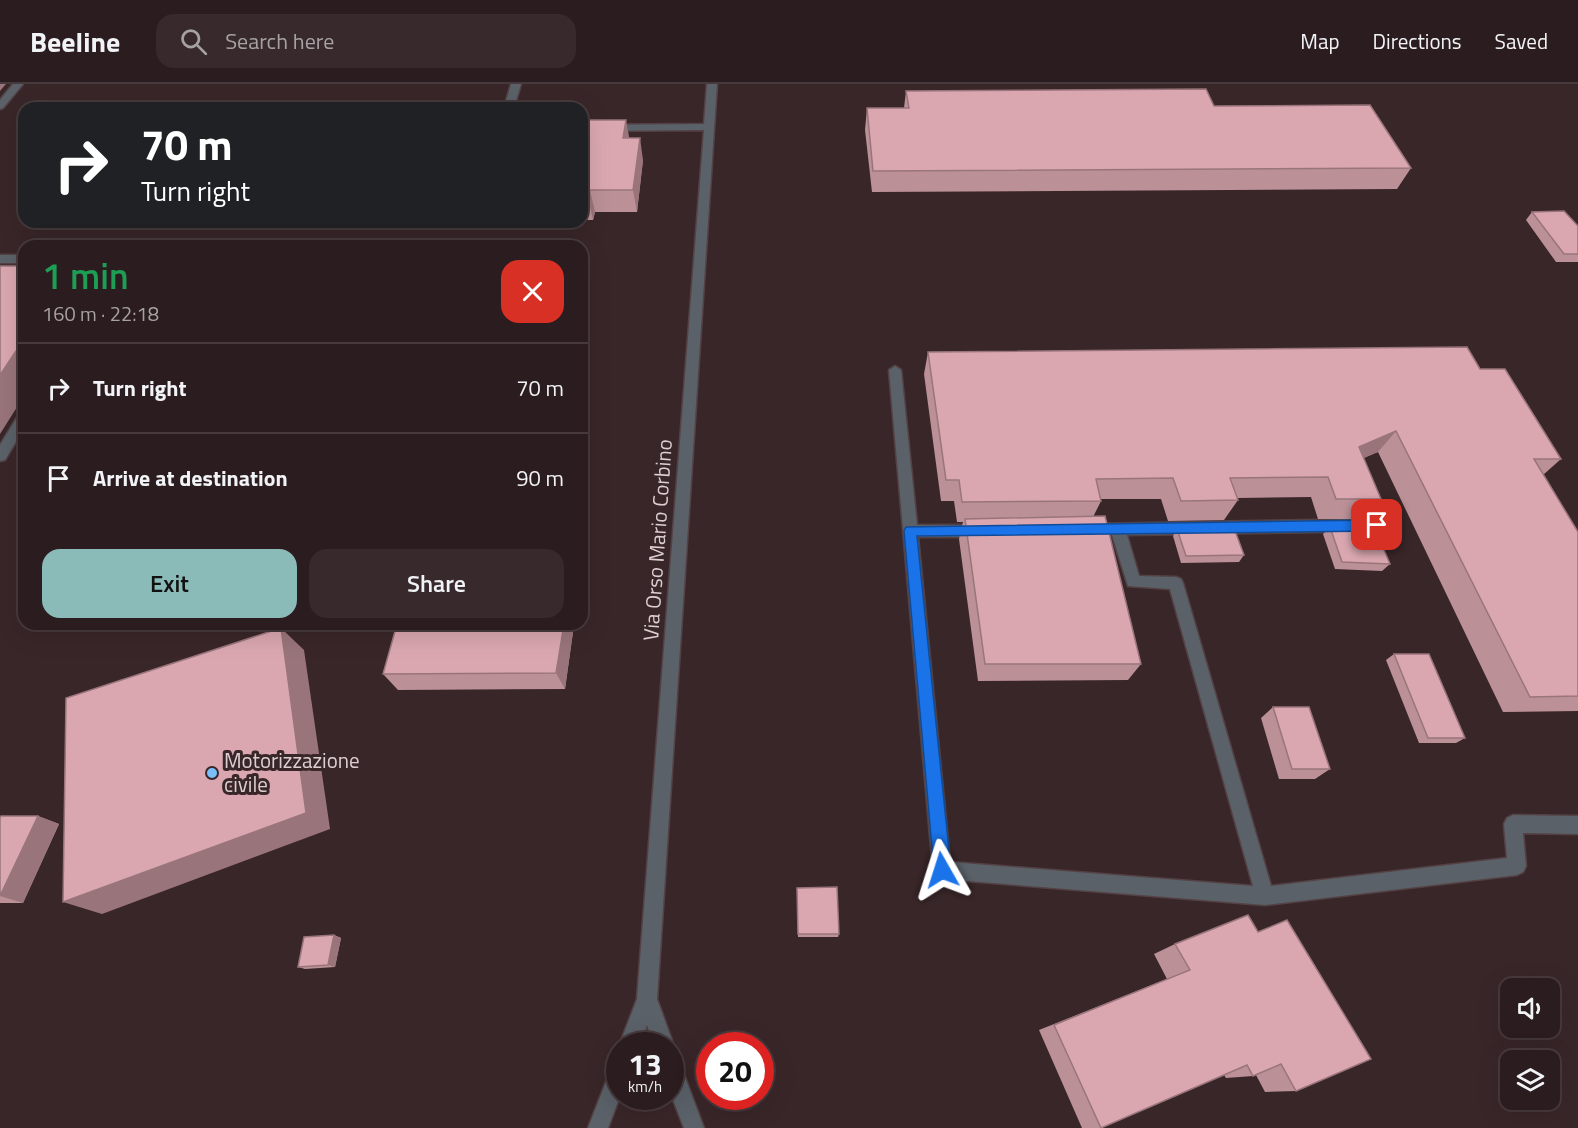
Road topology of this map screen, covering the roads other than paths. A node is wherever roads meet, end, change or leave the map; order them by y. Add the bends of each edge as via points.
1 (18, 84) edge
2 (516, 84) edge
3 (712, 84) edge
4 (511, 102) edge
5 (0, 106) edge
6 (709, 127) junction
7 (588, 128) edge
8 (0, 259) edge
9 (18, 259) edge
10 (895, 370) dead end
11 (18, 427) edge
12 (0, 456) edge
13 (1377, 525) dead end
14 (1072, 530) edge
15 (1118, 530) junction
16 (910, 531) junction
17 (991, 531) edge
18 (1578, 825) edge
19 (1265, 896) junction
20 (647, 999) junction
21 (634, 1032) edge
22 (659, 1032) edge
23 (684, 1101) edge
24 (606, 1107) edge
25 (598, 1128) edge
26 (694, 1128) edge

1 - 5 street
2 - 4 street
3 - 6 street, Via Orso Mario Corbino
6 - 7 street
6 - 20 street, Via Orso Mario Corbino
8 - 9 street
10 - 16 street
11 - 12 street
13 - 15 street
14 - 15 street
15 - 19 street via 1133,582 1176,583
16 - 17 street
16 - 19 street via 942,870
18 - 19 street via 1514,824 1517,866
20 - 21 street
20 - 22 street
23 - 26 street
24 - 25 street

